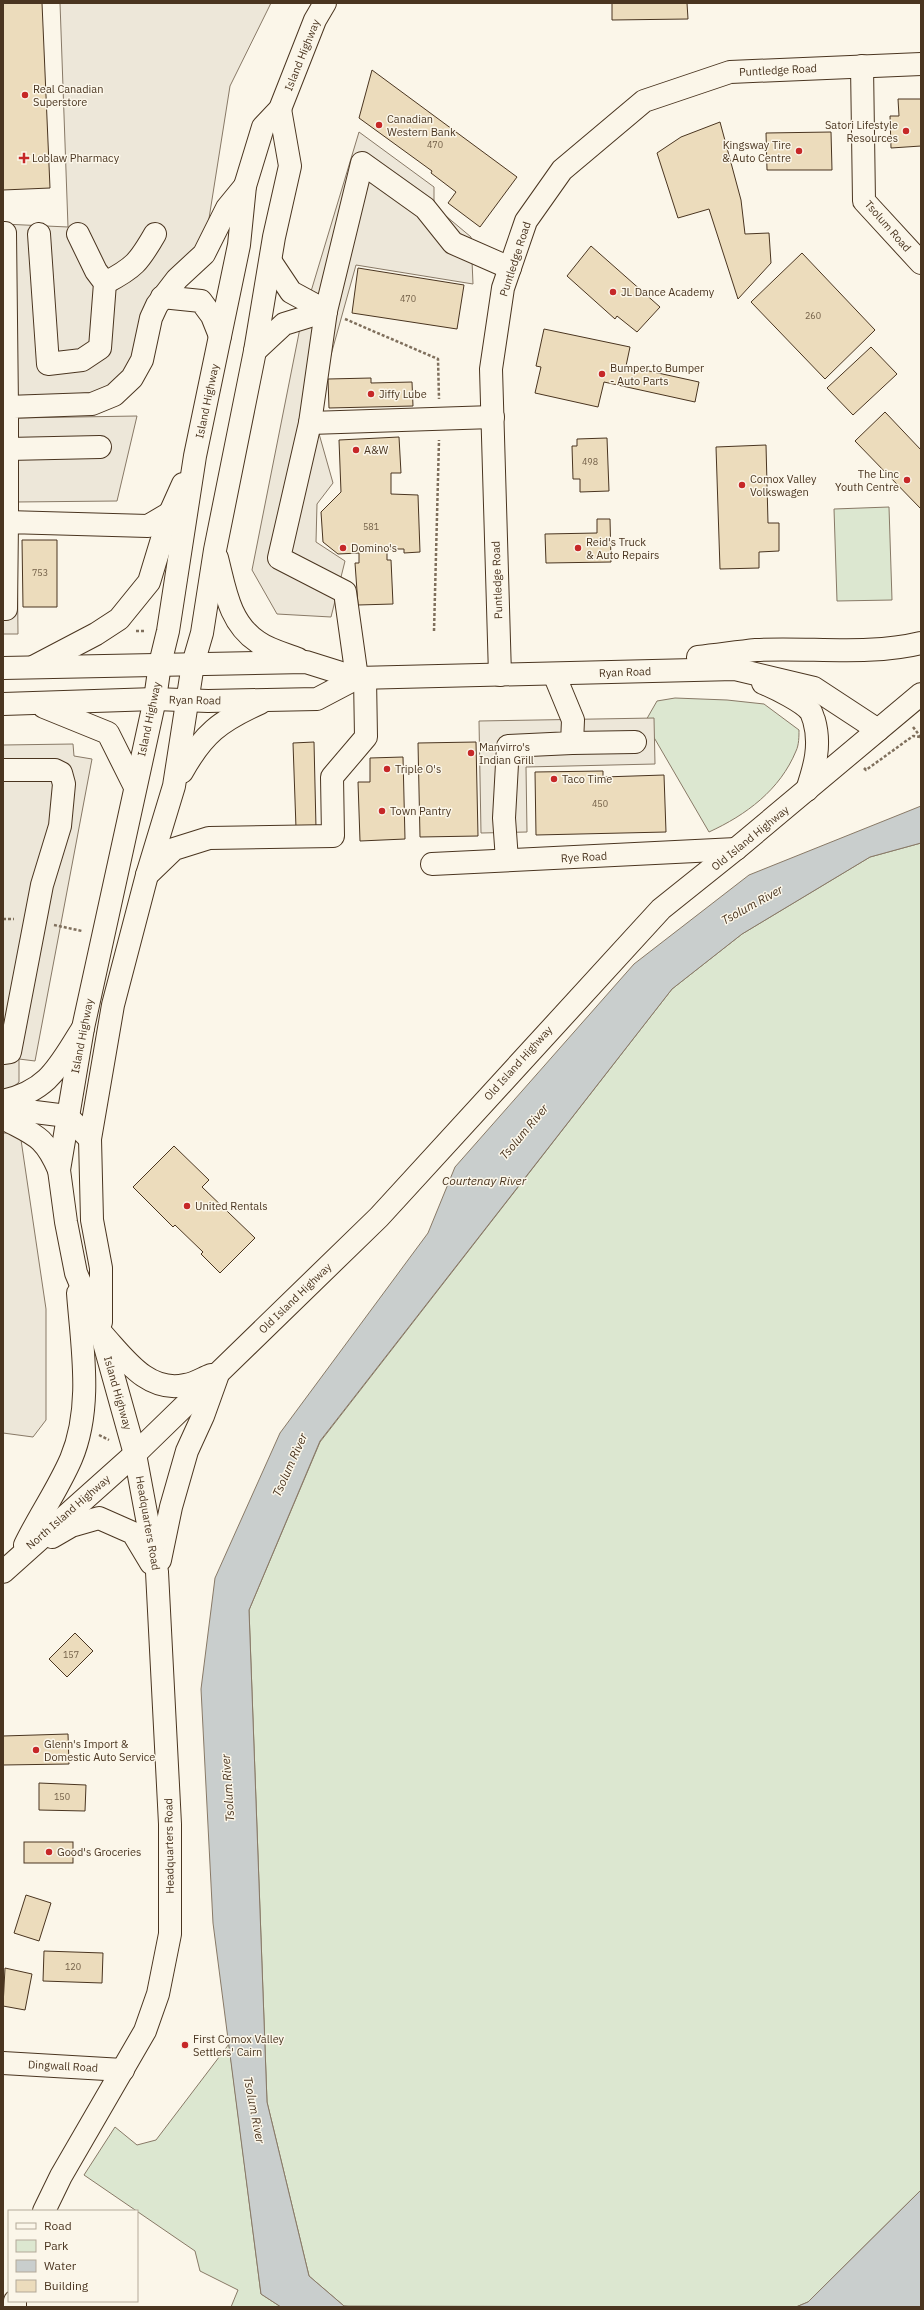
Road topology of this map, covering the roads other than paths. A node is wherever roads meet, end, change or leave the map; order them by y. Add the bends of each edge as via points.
1 (325, 3) edge
2 (921, 64) edge
3 (862, 66) junction
4 (280, 109) junction
5 (245, 186) junction
6 (3, 233) edge
7 (39, 234) dead end
8 (78, 234) dead end
9 (155, 234) dead end
10 (271, 262) junction
11 (921, 263) edge
12 (510, 268) junction
13 (105, 283) junction
14 (162, 297) junction
15 (326, 310) junction
16 (220, 336) junction
17 (255, 351) junction
18 (5, 407) edge
19 (493, 417) junction
20 (310, 423) junction
21 (100, 447) dead end
22 (8, 449) junction
23 (195, 456) junction
24 (170, 513) junction
25 (5, 522) edge
26 (215, 550) junction
27 (3, 609) edge
28 (921, 643) edge
29 (306, 662) junction
30 (160, 664) junction
31 (193, 664) junction
32 (3, 668) edge
33 (31, 668) junction
34 (735, 669) junction
35 (554, 674) junction
36 (500, 675) junction
37 (361, 678) junction
38 (921, 694) edge
39 (155, 699) junction
40 (188, 700) junction
41 (266, 700) junction
42 (3, 704) edge
43 (37, 704) junction
44 (878, 730) junction
45 (635, 742) dead end
46 (572, 743) junction
47 (3, 770) edge
48 (174, 786) junction
49 (135, 787) junction
50 (807, 790) junction
51 (736, 849) junction
52 (507, 860) junction
53 (432, 864) dead end
54 (147, 875) junction
55 (83, 1028) junction
56 (3, 1052) edge
57 (3, 1101) edge
58 (3, 1108) edge
59 (67, 1116) junction
60 (3, 1118) edge
61 (90, 1139) junction
62 (59, 1170) junction
63 (76, 1273) junction
64 (101, 1332) junction
65 (220, 1372) junction
66 (135, 1454) junction
67 (20, 1555) junction
68 (3, 1572) edge
69 (157, 1572) junction
70 (3, 2062) edge
71 (124, 2070) junction
72 (44, 2210) edge

1 - 4 main road, Island Highway via 315,20
2 - 3 main road, Puntledge Road
3 - 11 main road, Tsolum Road via 864,201
3 - 12 main road, Puntledge Road via 730,72 644,101 562,170 526,221
4 - 5 main road, Island Highway via 263,127
4 - 10 main road, Island Highway via 290,166
5 - 14 main road via 226,208 204,254
5 - 16 main road, Island Highway via 239,245
6 - 18 main road
7 - 13 main road via 48,364 82,360 100,348
8 - 13 main road via 96,271
9 - 13 main road via 141,259
10 - 15 main road via 291,292
10 - 17 main road, Island Highway
12 - 15 main road via 453,243 425,208 362,163
12 - 19 main road, Puntledge Road via 503,288 491,369
14 - 16 main road via 201,301 212,316
14 - 18 main road via 150,318 138,369 118,392 104,401 92,404
15 - 17 main road via 284,324
15 - 20 main road
16 - 23 main road, Island Highway
17 - 26 main road, Island Highway
18 - 22 main road
19 - 20 main road
19 - 36 main road, Puntledge Road
20 - 37 main road via 279,558 345,592
21 - 22 main road
22 - 25 main road
23 - 24 main road
23 - 30 main road, Island Highway via 168,631
24 - 25 main road via 148,526
24 - 33 main road via 149,582 119,619
25 - 27 main road via 6,609
26 - 29 main road via 228,600 239,626 258,643
26 - 31 main road, Island Highway via 202,633
28 - 35 main road via 897,647 756,650
29 - 31 main road, Ryan Road
29 - 37 main road, Ryan Road
30 - 31 main road, Ryan Road
30 - 33 main road, Ryan Road
30 - 39 main road, Island Highway
31 - 40 main road, Island Highway
32 - 33 main road, Ryan Road
34 - 35 main road, Ryan Road
34 - 44 main road, Ryan Road via 814,688
34 - 50 main road via 784,692 811,712 818,734 817,755
35 - 36 main road, Ryan Road
35 - 46 main road via 573,720
36 - 37 main road, Ryan Road
37 - 41 main road, Ryan Road via 317,699
37 - 54 main road via 366,737 332,777 333,836 208,838 174,849
38 - 44 main road, Old Island Highway
39 - 40 main road, Ryan Road
39 - 43 main road, Ryan Road
39 - 49 main road, Island Highway
40 - 41 main road, Ryan Road
40 - 48 main road, Island Highway
41 - 48 main road via 232,715 213,730 195,749
42 - 43 main road, Ryan Road
43 - 49 main road via 108,733
44 - 50 main road, Old Island Highway
45 - 46 main road
46 - 52 main road via 508,746 504,818
47 - 56 main road via 55,770 64,779 64,784 60,826 42,885 10,1052
48 - 54 main road, Island Highway
49 - 55 main road, Island Highway
50 - 51 main road, Old Island Highway
51 - 52 main road, Rye Road
51 - 65 main road, Old Island Highway via 661,909 379,1217
52 - 53 main road, Rye Road
54 - 61 main road, Island Highway via 113,1005
55 - 57 main road via 46,1081 32,1092
55 - 59 main road, Island Highway
58 - 59 main road
59 - 61 main road
59 - 62 main road, Island Highway
60 - 62 main road via 43,1141 50,1149
61 - 64 main road, Island Highway via 92,1220 101,1268
62 - 63 main road, Island Highway
63 - 64 main road, Island Highway
63 - 67 main road via 85,1379 80,1431 71,1458
64 - 65 main road via 142,1377 160,1385 185,1385
64 - 66 main road, Island Highway
65 - 66 main road, Old Island Highway
65 - 69 main road via 184,1461
66 - 67 main road, North Island Highway
66 - 69 main road, Headquarters Road
67 - 68 main road, North Island Highway
67 - 69 main road via 71,1526 99,1518 133,1533
69 - 71 main road, Headquarters Road via 170,1824 170,1934 158,1994 145,2031
70 - 71 main road, Dingwall Road
71 - 72 main road, Headquarters Road via 61,2176

